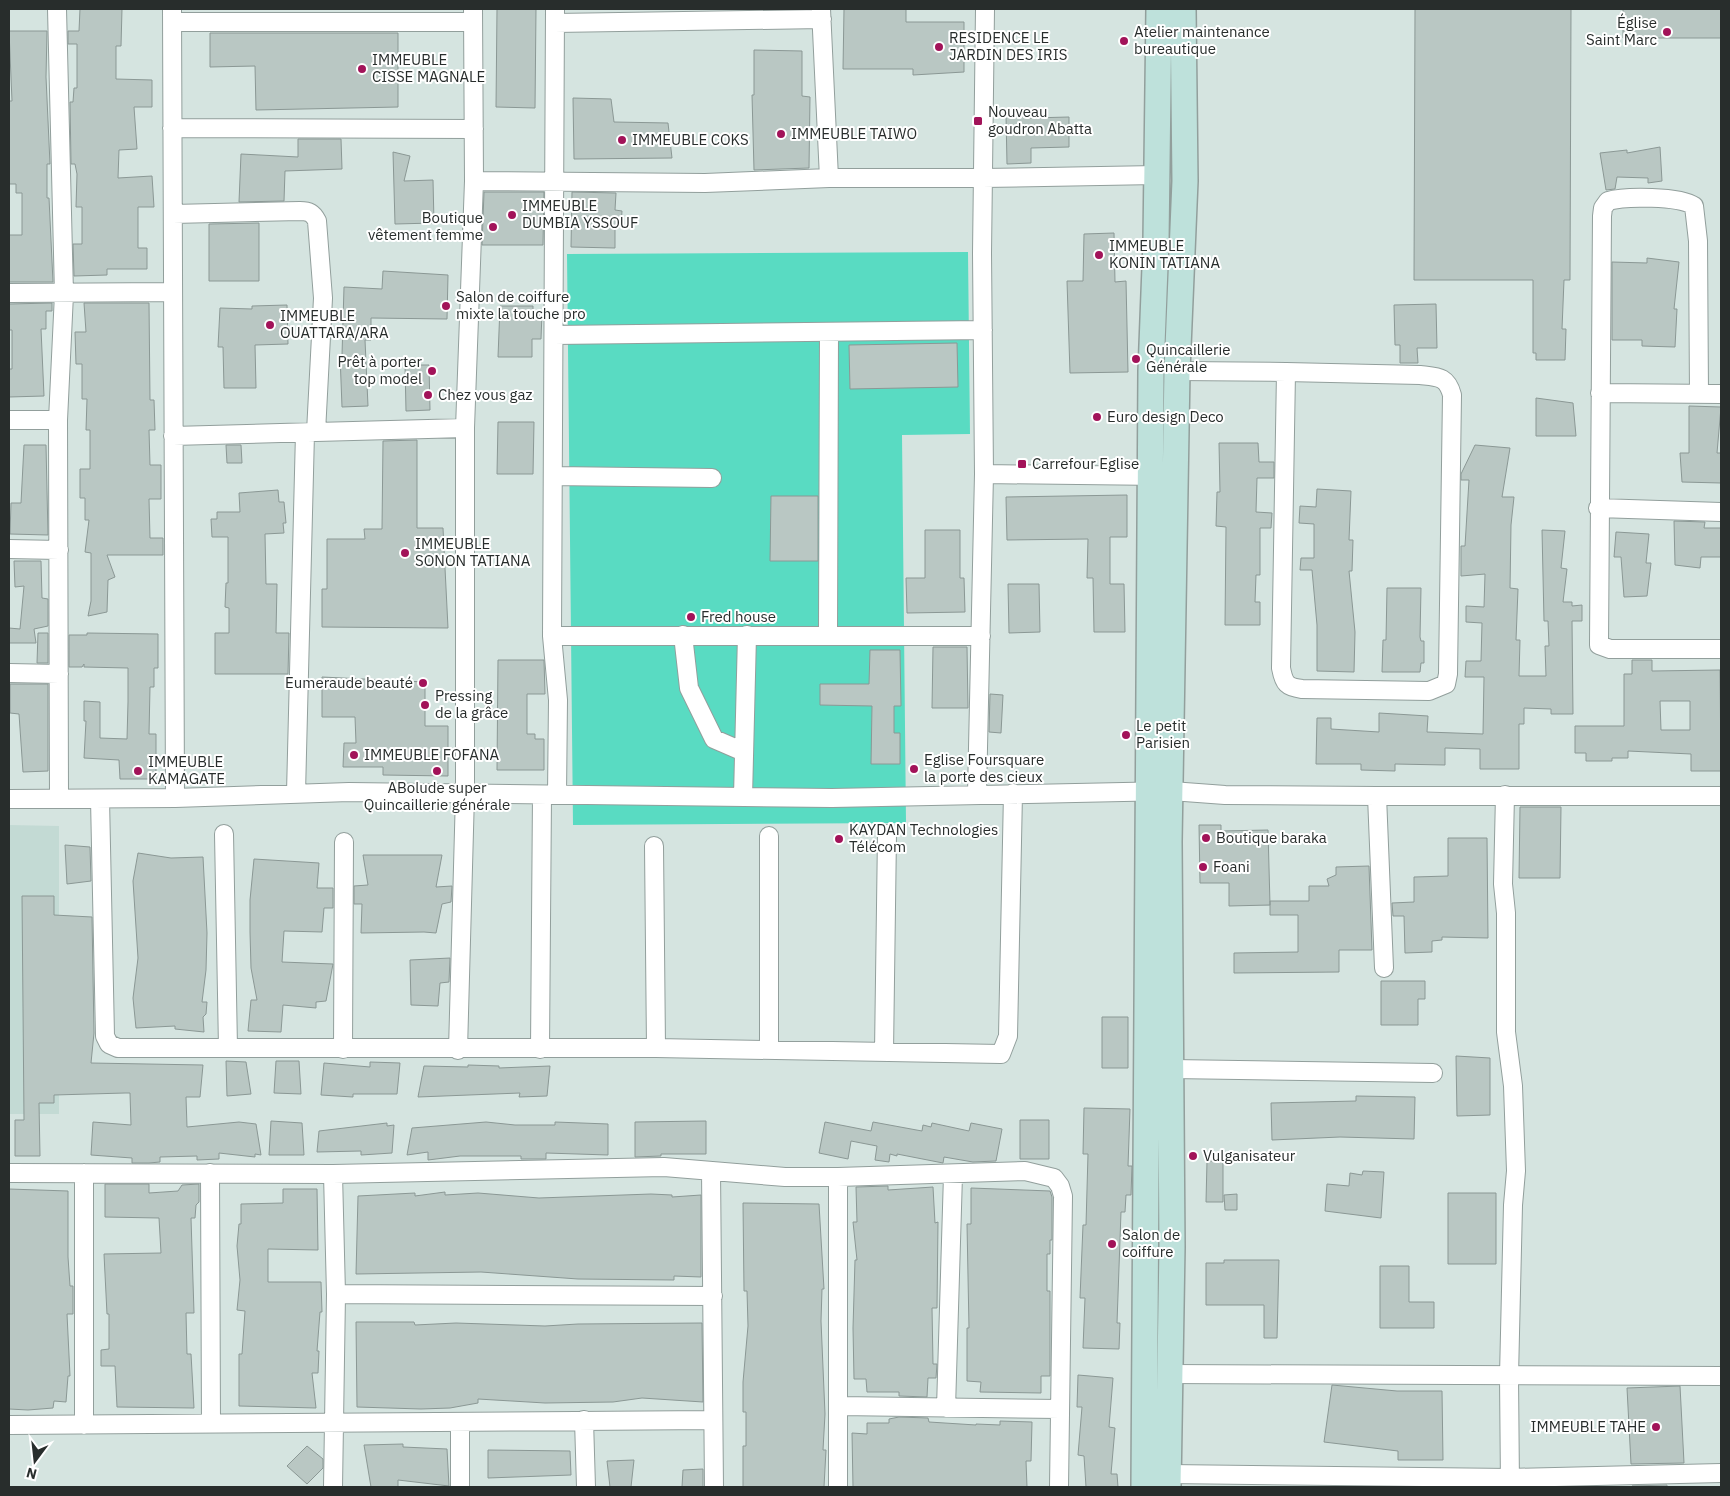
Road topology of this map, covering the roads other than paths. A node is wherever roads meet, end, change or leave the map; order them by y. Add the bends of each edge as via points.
1 (57, 9) edge
2 (985, 9) edge
3 (1159, 9) edge
4 (1183, 9) edge
5 (821, 14) edge
6 (172, 15) edge
7 (473, 15) edge
8 (555, 16) edge
9 (172, 128) junction
10 (474, 129) junction
11 (1157, 175) junction
12 (829, 178) junction
13 (982, 178) junction
14 (474, 181) junction
15 (556, 182) junction
16 (173, 214) junction
17 (173, 292) junction
18 (9, 293) edge
19 (64, 294) junction
20 (983, 330) junction
21 (829, 332) junction
22 (554, 335) junction
23 (1177, 370) junction
24 (1286, 372) junction
25 (1600, 393) junction
26 (1699, 394) junction
27 (1721, 394) edge
28 (9, 420) edge
29 (58, 420) junction
30 (466, 428) junction
31 (311, 432) junction
32 (173, 436) junction
33 (984, 474) junction
34 (554, 476) junction
35 (1151, 476) junction
36 (1176, 476) junction
37 (712, 478) dead end
38 (1598, 508) junction
39 (1721, 512) edge
40 (9, 549) edge
41 (59, 550) junction
42 (828, 634) junction
43 (683, 635) junction
44 (747, 635) junction
45 (552, 636) junction
46 (981, 636) junction
47 (1721, 649) edge
48 (9, 673) edge
49 (59, 674) junction
50 (744, 752) junction
51 (1160, 792) junction
52 (296, 793) junction
53 (1013, 793) junction
54 (466, 794) junction
55 (977, 794) junction
56 (550, 795) junction
57 (1505, 795) junction
58 (1377, 796) junction
59 (1721, 796) edge
60 (743, 797) junction
61 (175, 798) junction
62 (9, 799) edge
63 (59, 799) junction
64 (100, 799) junction
65 (224, 834) dead end
66 (887, 834) dead end
67 (769, 836) dead end
68 (344, 842) dead end
69 (654, 846) dead end
70 (1384, 968) dead end
71 (228, 1048) junction
72 (656, 1048) junction
73 (343, 1049) junction
74 (540, 1049) junction
75 (458, 1050) junction
76 (769, 1050) junction
77 (884, 1052) junction
78 (1172, 1069) junction
79 (1434, 1073) dead end
80 (711, 1171) junction
81 (9, 1173) edge
82 (84, 1173) junction
83 (210, 1173) junction
84 (333, 1174) junction
85 (954, 1175) junction
86 (838, 1177) junction
87 (336, 1294) junction
88 (713, 1296) junction
89 (1168, 1374) junction
90 (1509, 1376) junction
91 (1721, 1376) edge
92 (840, 1406) junction
93 (946, 1408) junction
94 (1060, 1409) junction
95 (584, 1420) junction
96 (713, 1420) junction
97 (460, 1423) junction
98 (9, 1424) edge
99 (211, 1424) junction
100 (333, 1424) junction
101 (84, 1425) junction
102 (1721, 1473) edge
103 (1168, 1481) edge
104 (1671, 1481) edge
105 (1510, 1482) edge
106 (334, 1487) edge
107 (460, 1487) edge
108 (586, 1487) edge
109 (714, 1487) edge
110 (838, 1487) edge
111 (1059, 1487) edge
112 (1144, 1487) edge

1 - 19 street
2 - 13 street
3 - 11 main road
4 - 23 main road via 1185,181
5 - 8 street
5 - 12 street
6 - 7 street
6 - 9 street
7 - 10 street
8 - 15 street
9 - 10 street
9 - 16 street
10 - 14 street
11 - 13 street
11 - 35 main road
12 - 13 street
12 - 15 street
13 - 20 street
14 - 15 street
14 - 30 street
15 - 22 street
16 - 17 street
16 - 31 street via 309,211 314,215 323,298
17 - 19 street
17 - 32 street
18 - 19 street
19 - 29 street
20 - 21 street
20 - 33 street
21 - 22 street
21 - 42 street
22 - 34 street
23 - 24 street
23 - 36 main road
24 - 24 street via 1420,375 1441,378 1449,384 1452,395 1448,674 1446,684 1440,688 1429,691 1302,689 1289,687 1283,681
25 - 26 street
25 - 26 street via 1603,208 1611,200 1646,198 1688,202 1696,213
25 - 38 street
26 - 27 street
28 - 29 street
29 - 41 street
30 - 31 street
30 - 54 street
31 - 32 street
31 - 52 street
32 - 61 street
33 - 35 street
33 - 46 street
34 - 37 street
34 - 45 street
35 - 36 street
35 - 51 main road
36 - 51 main road
38 - 39 street
38 - 47 street via 1600,647
40 - 41 street
41 - 49 street
42 - 44 street
42 - 46 street
43 - 44 street
43 - 45 street
43 - 50 street via 689,688 714,740
44 - 50 street
45 - 56 street via 558,700
46 - 55 street
48 - 49 street
49 - 63 street
50 - 60 street
51 - 53 street
51 - 58 street
51 - 78 main road via 1169,842
51 - 112 main road
52 - 54 street
52 - 61 street
53 - 55 street
53 - 77 street via 1008,1036 1001,1054
54 - 56 street
54 - 75 street
55 - 60 street
56 - 60 street
56 - 74 street
57 - 58 street
57 - 59 street
57 - 90 street via 1506,1032 1513,1086 1516,1171
58 - 70 street
61 - 64 street
62 - 63 street
63 - 64 street
64 - 71 street via 108,1044 118,1048
65 - 71 street
66 - 77 street
67 - 76 street
68 - 73 street
69 - 72 street
71 - 73 street
72 - 74 street
72 - 76 street
73 - 75 street
74 - 75 street
76 - 77 street
78 - 79 street
78 - 89 main road
80 - 84 street via 664,1167
80 - 86 street via 785,1177
80 - 88 street
81 - 82 street
82 - 83 street
82 - 101 street
83 - 84 street
83 - 99 street
84 - 87 street
85 - 86 street
85 - 93 street
85 - 94 street via 1025,1171 1054,1178 1060,1186 1063,1196
86 - 92 street
87 - 88 street
87 - 100 street
88 - 96 street
89 - 90 street
89 - 103 main road
90 - 91 street
90 - 105 street
92 - 93 street
92 - 110 street
93 - 94 street
94 - 111 street
95 - 96 street
95 - 97 street
95 - 108 street
96 - 109 street
97 - 100 street
97 - 107 street
98 - 101 street
99 - 100 street
99 - 101 street
100 - 106 street
102 - 104 street
103 - 105 street
104 - 105 street

